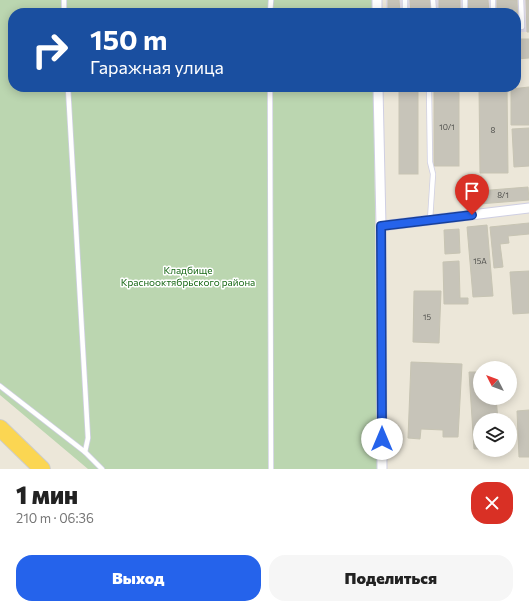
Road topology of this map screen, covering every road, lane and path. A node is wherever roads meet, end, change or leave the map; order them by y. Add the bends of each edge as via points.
1 (521, 0) edge
2 (522, 27) dead end
3 (68, 92) edge
4 (270, 92) edge
5 (378, 92) edge
6 (429, 92) edge
7 (529, 208) edge
8 (430, 220) junction
9 (381, 226) junction
10 (0, 386) edge
11 (0, 428) edge
12 (0, 441) edge
13 (85, 452) junction
14 (29, 469) edge
15 (42, 469) edge
16 (102, 469) edge
17 (271, 469) edge
18 (382, 469) edge

1 - 2 lane
3 - 13 lane via 88,438
4 - 17 lane
5 - 9 street
6 - 8 lane via 430,162 433,174
7 - 8 street
8 - 9 street
9 - 18 street
10 - 13 lane
11 - 15 highway
12 - 14 highway
13 - 16 lane

